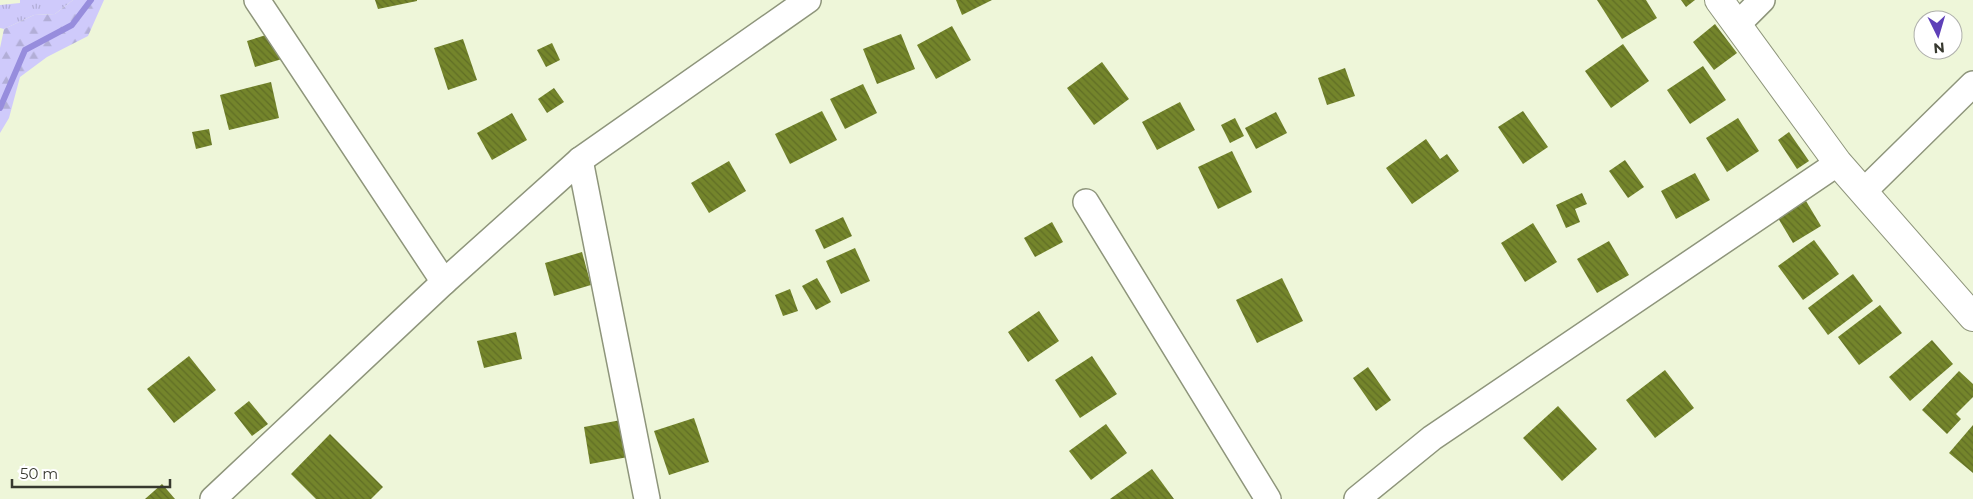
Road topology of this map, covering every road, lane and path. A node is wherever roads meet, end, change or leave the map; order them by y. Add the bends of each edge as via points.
1 (257, 0) edge
2 (808, 0) edge
3 (1719, 0) edge
4 (1762, 0) edge
5 (1738, 24) junction
6 (1973, 84) edge
7 (580, 160) junction
8 (1838, 163) junction
9 (1863, 192) junction
10 (1086, 202) dead end
11 (444, 282) junction
12 (1973, 317) edge
13 (213, 499) edge
14 (647, 499) edge
15 (1268, 499) edge
16 (1357, 499) edge

1 - 11 street
2 - 7 street
3 - 5 main road
4 - 5 street
5 - 8 main road
6 - 9 street
7 - 11 street
7 - 14 street
8 - 9 main road
8 - 16 street via 1432,438
9 - 12 main road
10 - 15 street
11 - 13 street

